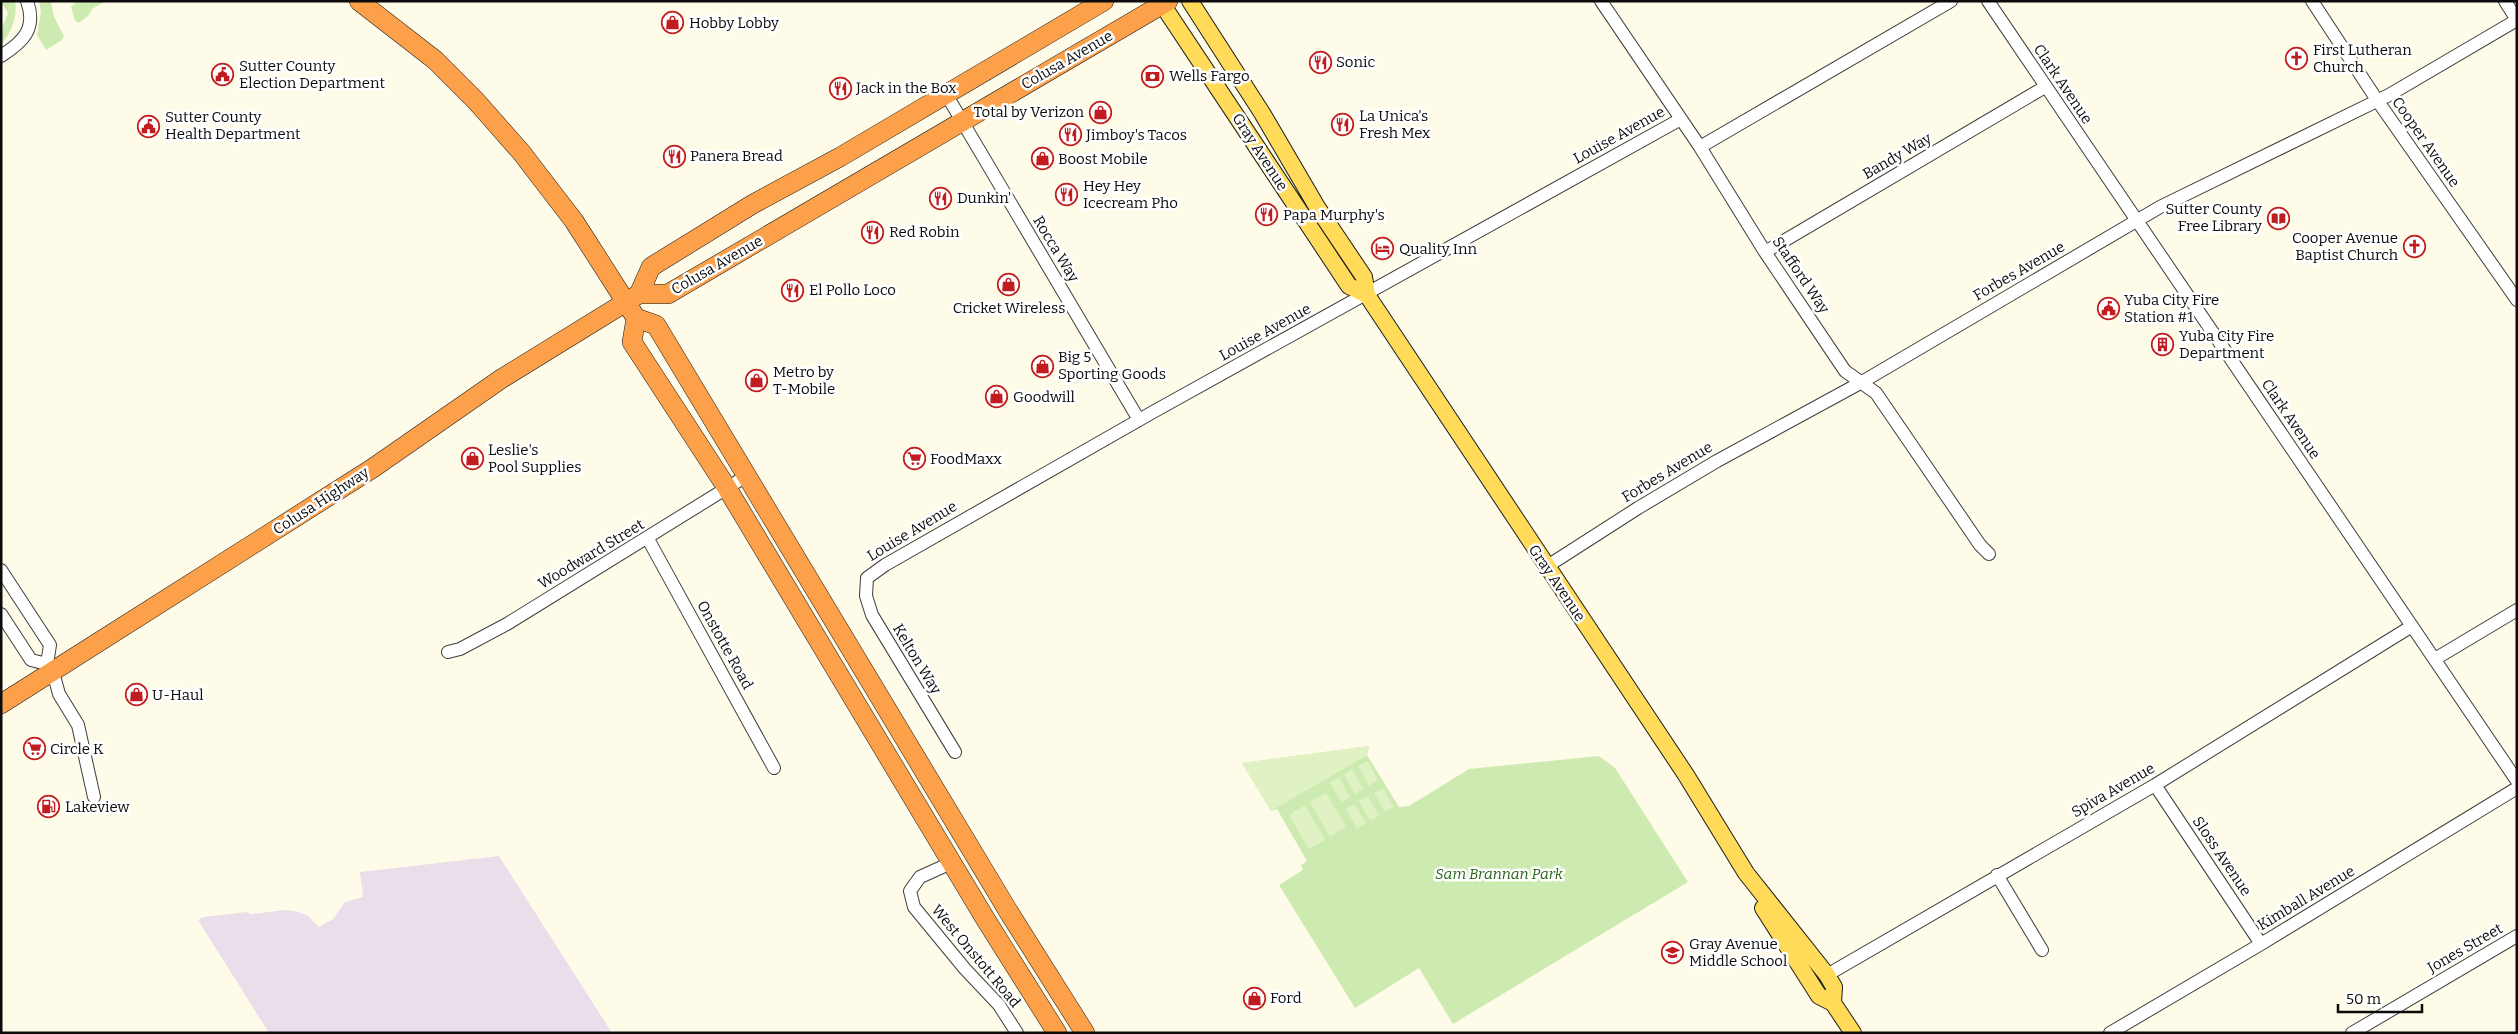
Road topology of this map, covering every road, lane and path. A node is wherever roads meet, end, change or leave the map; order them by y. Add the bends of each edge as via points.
1 (27, 1) edge
2 (359, 1) edge
3 (1104, 1) edge
4 (1190, 1) edge
5 (1601, 1) edge
6 (1951, 1) edge
7 (1988, 1) edge
8 (2312, 1) edge
9 (2505, 1) edge
10 (1164, 2) edge
11 (2517, 20) edge
12 (1, 56) edge
13 (2045, 88) junction
14 (946, 94) junction
15 (2377, 100) junction
16 (1681, 119) junction
17 (962, 122) junction
18 (1700, 147) junction
19 (2136, 220) junction
20 (1765, 252) junction
21 (1367, 294) junction
22 (2517, 300) edge
23 (634, 305) junction
24 (1862, 382) junction
25 (1139, 420) junction
26 (748, 475) junction
27 (727, 488) junction
28 (648, 539) junction
29 (1990, 554) dead end
30 (1546, 567) junction
31 (1, 570) edge
32 (868, 578) joint
33 (2517, 610) edge
34 (1, 614) edge
35 (2412, 626) junction
36 (448, 652) dead end
37 (2435, 659) junction
38 (50, 668) junction
39 (1, 704) edge
40 (955, 752) dead end
41 (774, 768) dead end
42 (2517, 781) edge
43 (2155, 785) junction
44 (2517, 788) edge
45 (94, 797) dead end
46 (952, 863) junction
47 (1746, 873) junction
48 (1997, 875) junction
49 (2517, 936) edge
50 (2261, 944) junction
51 (2042, 950) dead end
52 (1827, 975) junction
53 (1833, 1003) junction
54 (1017, 1033) edge
55 (1057, 1033) edge
56 (1085, 1033) edge
57 (1852, 1033) edge
58 (2110, 1033) edge
59 (2352, 1033) edge

1 - 12 street via 30,25 20,44
2 - 23 highway via 435,60 494,120 574,221
3 - 14 highway, Colusa Avenue
4 - 21 main road, Gray Avenue via 1364,277
5 - 16 street, Stafford Way
6 - 18 street
7 - 13 street, Clark Avenue
8 - 15 street, Cooper Avenue
9 - 11 street
10 - 17 highway, Colusa Avenue
10 - 21 main road, Gray Avenue via 1349,286
11 - 15 street, Forbes Avenue
13 - 19 street, Clark Avenue
13 - 20 street, Bandy Way
14 - 17 street, Rocca Way
14 - 23 highway, Colusa Avenue via 753,204 651,267
15 - 19 street, Forbes Avenue
15 - 22 street, Cooper Avenue
16 - 18 street, Stafford Way
16 - 21 street, Louise Avenue
17 - 23 highway, Colusa Avenue via 668,294
17 - 25 street, Rocca Way
18 - 20 street, Stafford Way
19 - 24 street, Forbes Avenue
19 - 35 street, Clark Avenue
20 - 24 street, Stafford Way via 1845,371
21 - 25 street, Louise Avenue
21 - 30 main road, Gray Avenue
23 - 26 highway via 656,325
23 - 27 highway via 632,342
23 - 38 highway, Colusa Highway via 502,379 374,468
24 - 29 street, Stafford Way via 1876,393 1980,545
24 - 30 street, Forbes Avenue via 1717,461
25 - 32 street, Louise Avenue via 885,565
26 - 27 street, Woodward Street
26 - 56 highway via 1005,906
27 - 28 street, Woodward Street
27 - 46 highway
28 - 36 street, Woodward Street via 507,624 460,650
28 - 41 street, Onstotte Road
30 - 47 main road, Gray Avenue via 1680,767
31 - 38 street via 50,645
32 - 40 street, Kelton Way via 866,596 872,615
33 - 37 street
34 - 38 street via 31,660
35 - 37 street, Clark Avenue
35 - 43 street, Spiva Avenue
37 - 42 street, Clark Avenue
38 - 39 highway, Colusa Highway
38 - 45 street via 59,694 78,725
43 - 48 street, Spiva Avenue
43 - 50 street, Sloss Avenue
44 - 50 street, Kimball Avenue
46 - 54 street, West Onstott Road via 920,877 910,890 914,907 964,969 999,1005
46 - 55 highway
47 - 52 main road, Gray Avenue
47 - 53 main road, Gray Avenue via 1745,881 1812,985 1820,996
48 - 51 street
48 - 52 street, Spiva Avenue
49 - 59 street, Jones Street
50 - 58 street, Kimball Avenue
52 - 53 main road, Gray Avenue via 1834,987
53 - 57 main road, Gray Avenue

